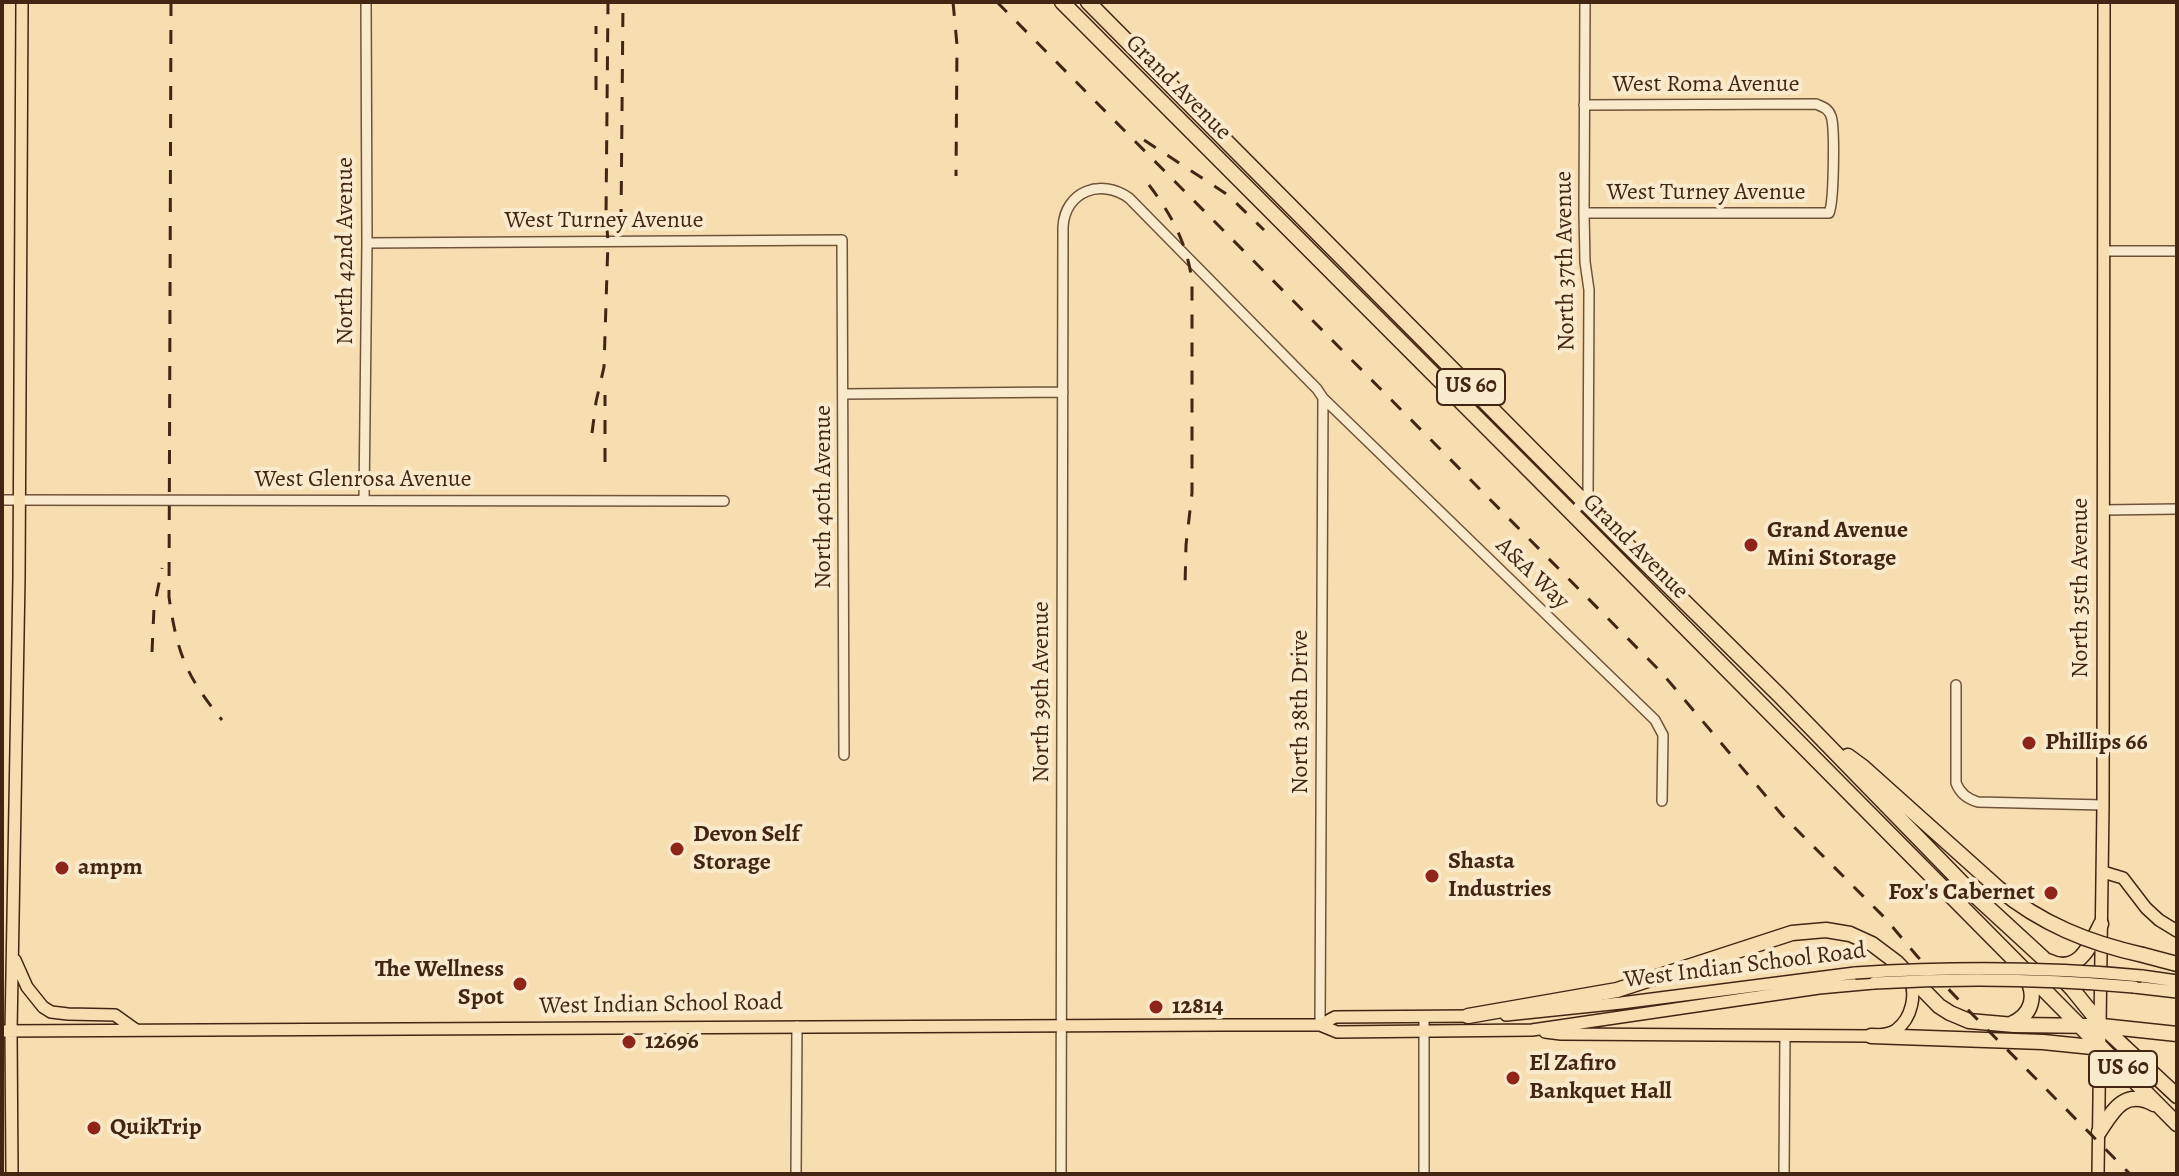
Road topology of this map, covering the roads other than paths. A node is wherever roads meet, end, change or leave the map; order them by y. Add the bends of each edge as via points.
1 (22, 2) edge
2 (366, 2) edge
3 (1062, 2) edge
4 (1088, 2) edge
5 (1585, 2) edge
6 (2104, 2) edge
7 (1584, 105) junction
8 (1584, 213) junction
9 (1829, 213) joint
10 (842, 240) joint
11 (1326, 242) junction
12 (367, 243) junction
13 (2104, 251) junction
14 (2177, 251) edge
15 (1313, 254) junction
16 (1063, 392) junction
17 (844, 394) junction
18 (1323, 398) junction
19 (2, 500) edge
20 (19, 500) junction
21 (364, 500) junction
22 (1584, 500) junction
23 (724, 501) dead end
24 (2177, 509) edge
25 (2103, 510) junction
26 (1572, 514) junction
27 (1956, 685) dead end
28 (1780, 696) junction
29 (1758, 701) junction
30 (1821, 738) junction
31 (844, 755) dead end
32 (1662, 801) dead end
33 (2103, 805) junction
34 (1948, 867) junction
35 (2103, 872) junction
36 (1935, 880) junction
37 (2101, 924) junction
38 (2177, 931) edge
39 (12, 954) junction
40 (2043, 958) junction
41 (2017, 962) junction
42 (2177, 964) edge
43 (1907, 973) junction
44 (2177, 981) edge
45 (2177, 992) edge
46 (1424, 1016) junction
47 (1468, 1016) junction
48 (1061, 1025) junction
49 (1320, 1025) junction
50 (2006, 1025) junction
51 (797, 1026) junction
52 (2080, 1026) junction
53 (2102, 1026) junction
54 (1532, 1030) junction
55 (7, 1031) edge
56 (137, 1031) junction
57 (2136, 1031) junction
58 (1424, 1032) junction
59 (2161, 1033) junction
60 (2177, 1034) edge
61 (1785, 1035) junction
62 (1871, 1036) junction
63 (2119, 1041) junction
64 (2101, 1049) junction
65 (2155, 1075) junction
66 (2177, 1096) edge
67 (2166, 1112) junction
68 (2177, 1124) edge
69 (2099, 1132) junction
70 (12, 1174) edge
71 (796, 1174) edge
72 (1061, 1174) edge
73 (1424, 1174) edge
74 (1784, 1174) edge
75 (2098, 1174) edge

1 - 20 main road
2 - 12 street, North 42nd Avenue
3 - 15 highway, Grand Avenue / US 60
4 - 11 highway, Grand Avenue / US 60
5 - 7 street, North 37th Avenue
6 - 13 main road, North 35th Avenue
7 - 8 street, North 37th Avenue
7 - 9 street, West Roma Avenue via 1816,104 1832,119
8 - 9 street, West Turney Avenue
8 - 22 street, North 37th Avenue via 1589,290
10 - 12 street, West Turney Avenue
10 - 17 street, North 40th Avenue
11 - 15 highway
11 - 22 highway, Grand Avenue / US 60
12 - 21 street, North 42nd Avenue
13 - 14 street
13 - 25 main road, North 35th Avenue
15 - 26 highway, Grand Avenue / US 60
16 - 17 street
16 - 18 street, North 39th Avenue via 1065,210 1083,193 1099,188 1122,193
16 - 48 street, North 39th Avenue
17 - 31 street, North 40th Avenue
18 - 32 street, A&A Way via 1655,720 1663,735
18 - 49 street, North 38th Drive
19 - 20 street, West Glenrosa Avenue
20 - 21 street, West Glenrosa Avenue
20 - 39 main road
21 - 23 street, West Glenrosa Avenue
22 - 26 street
22 - 28 highway, Grand Avenue / US 60
24 - 25 street
25 - 33 main road, North 35th Avenue
26 - 29 highway, Grand Avenue / US 60
27 - 33 street via 1956,783 1969,799
28 - 29 highway
28 - 30 highway, Grand Avenue / US 60
29 - 36 highway, Grand Avenue / US 60
30 - 34 highway, Grand Avenue / US 60
30 - 42 highway, bridge via 1863,767 2029,912 2075,936
33 - 35 main road, North 35th Avenue
34 - 36 highway
34 - 40 highway, Grand Avenue / US 60
35 - 37 main road, North 35th Avenue
35 - 38 main road via 2123,878 2146,908
36 - 41 highway, Grand Avenue / US 60
37 - 40 highway via 2087,952 2076,961 2062,965
37 - 53 main road, North 35th Avenue
39 - 55 main road
39 - 56 main road via 27,987 51,1012 115,1015
40 - 53 highway, Grand Avenue / US 60
41 - 50 highway via 2031,986 2031,1006 2026,1015
41 - 52 highway, Grand Avenue / US 60
43 - 47 highway via 1861,938 1814,929 1617,990
43 - 50 highway via 1950,1013
43 - 62 main road via 1913,988 1907,1016 1896,1030
44 - 47 main road, West Indian School Road, bridge via 2008,968 1921,969 1540,1013
45 - 54 main road, West Indian School Road, bridge via 2012,980 1874,983
46 - 47 main road, West Indian School Road
46 - 49 main road, West Indian School Road via 1335,1017
46 - 58 street
48 - 49 main road, West Indian School Road
48 - 51 main road, West Indian School Road
48 - 72 street, North 39th Avenue
49 - 58 main road, West Indian School Road via 1337,1032
50 - 52 highway
51 - 56 main road, West Indian School Road
51 - 71 street
52 - 53 highway
52 - 64 highway, Grand Avenue / US 60
53 - 57 highway
53 - 63 highway, Grand Avenue / US 60
53 - 64 main road, North 35th Avenue
54 - 58 main road, West Indian School Road
54 - 61 main road
55 - 56 main road, West Indian School Road
55 - 70 main road
57 - 59 highway
57 - 63 highway
58 - 73 street
59 - 60 highway
59 - 65 highway via 2149,1040 2146,1051
61 - 62 main road
61 - 74 street
62 - 64 highway
63 - 64 highway
63 - 65 highway, Grand Avenue / US 60
64 - 67 highway, Grand Avenue / US 60
64 - 69 main road, North 35th Avenue
65 - 66 highway, Grand Avenue / US 60
67 - 68 highway, Grand Avenue / US 60
67 - 69 highway via 2144,1099 2130,1099 2115,1108
69 - 75 main road, North 35th Avenue

